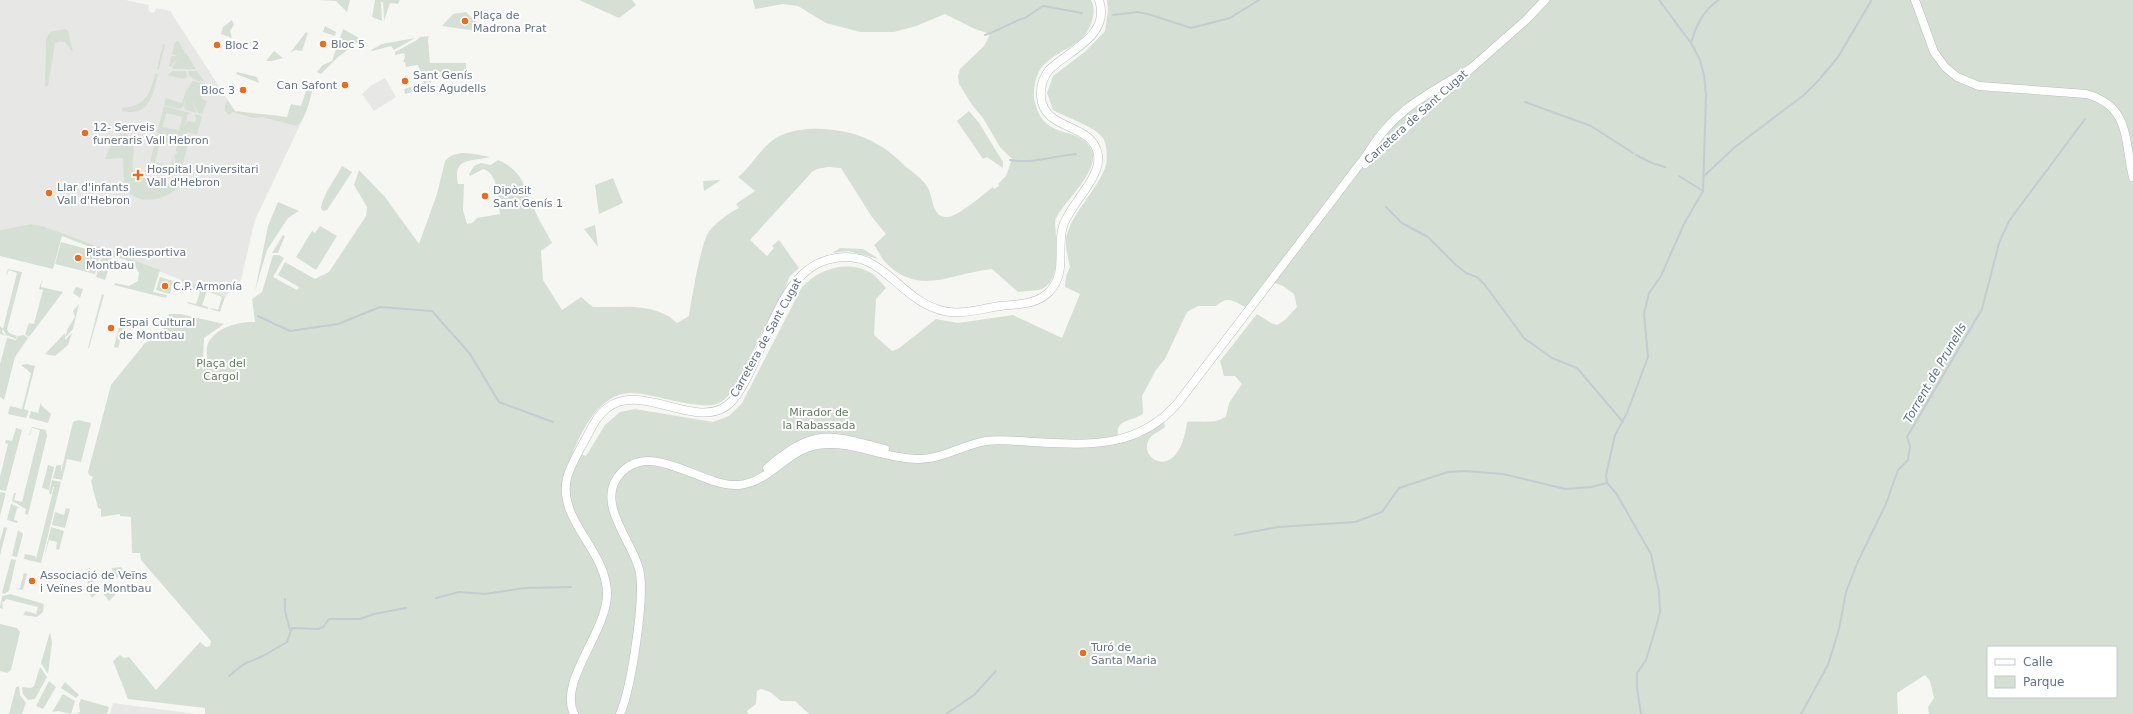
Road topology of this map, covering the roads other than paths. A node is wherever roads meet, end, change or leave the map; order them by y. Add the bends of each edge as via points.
1 (1099, 0) edge
2 (1103, 0) edge
3 (1545, 0) edge
4 (1915, 0) edge
5 (1470, 69) junction
6 (2133, 177) edge
7 (1177, 404) junction
8 (854, 441) junction
9 (840, 445) junction
10 (809, 447) junction
11 (790, 450) junction
12 (929, 457) junction
13 (754, 481) junction
14 (620, 713) edge
15 (574, 714) edge
16 (580, 714) edge

1 - 15 main road, Carretera de Sant Cugat via 1101,13 1097,29 1088,40 1049,70 1041,87 1042,102 1047,112 1056,121 1090,138 1099,159 1097,169 1063,225 1060,272 1053,287 1045,295 1026,303 960,313 946,312 913,297 882,269 869,262 847,257 825,260 809,268 794,283 742,385 727,406 717,410 696,412 643,400 632,400 610,406 598,417 572,463 566,488 569,507 599,560 607,588 603,618 570,692 570,706
2 - 16 main road, Carretera de Sant Cugat via 1104,23 1098,35 1059,64 1045,84 1045,98 1053,114 1093,134 1099,142 1103,156 1102,167 1097,177 1067,226 1064,240 1065,274 1046,299 1015,308 966,316 948,316 918,305 868,265 851,261 830,263 815,270 799,283 746,386 729,408 719,414 699,416 647,405 628,404 608,412 602,418 571,480 571,496 577,514 603,560 612,590 607,618 577,686 575,703
3 - 5 main road
4 - 6 main road via 1934,52 1945,67 1957,77 1979,86 2086,94 2110,106 2124,126
5 - 7 main road, Carretera de Sant Cugat via 1367,161 1189,393
5 - 7 main road, Carretera de Sant Cugat via 1418,100 1388,124
7 - 12 main road, Carretera de Sant Cugat via 1164,418 1149,428 1111,442 1073,445 997,440
8 - 9 main road
8 - 11 main road, Carretera de Sant Cugat via 822,437 805,441
8 - 12 main road, Carretera de Sant Cugat
9 - 10 main road, Carretera de Sant Cugat via 819,444
9 - 12 main road, Carretera de Sant Cugat via 905,458
10 - 11 main road
10 - 13 main road, Carretera de Sant Cugat
11 - 13 main road, Carretera de Sant Cugat
13 - 14 main road, Carretera de Sant Cugat via 740,485 727,484 650,461 632,465 615,481 613,507 637,562 641,588 627,695

